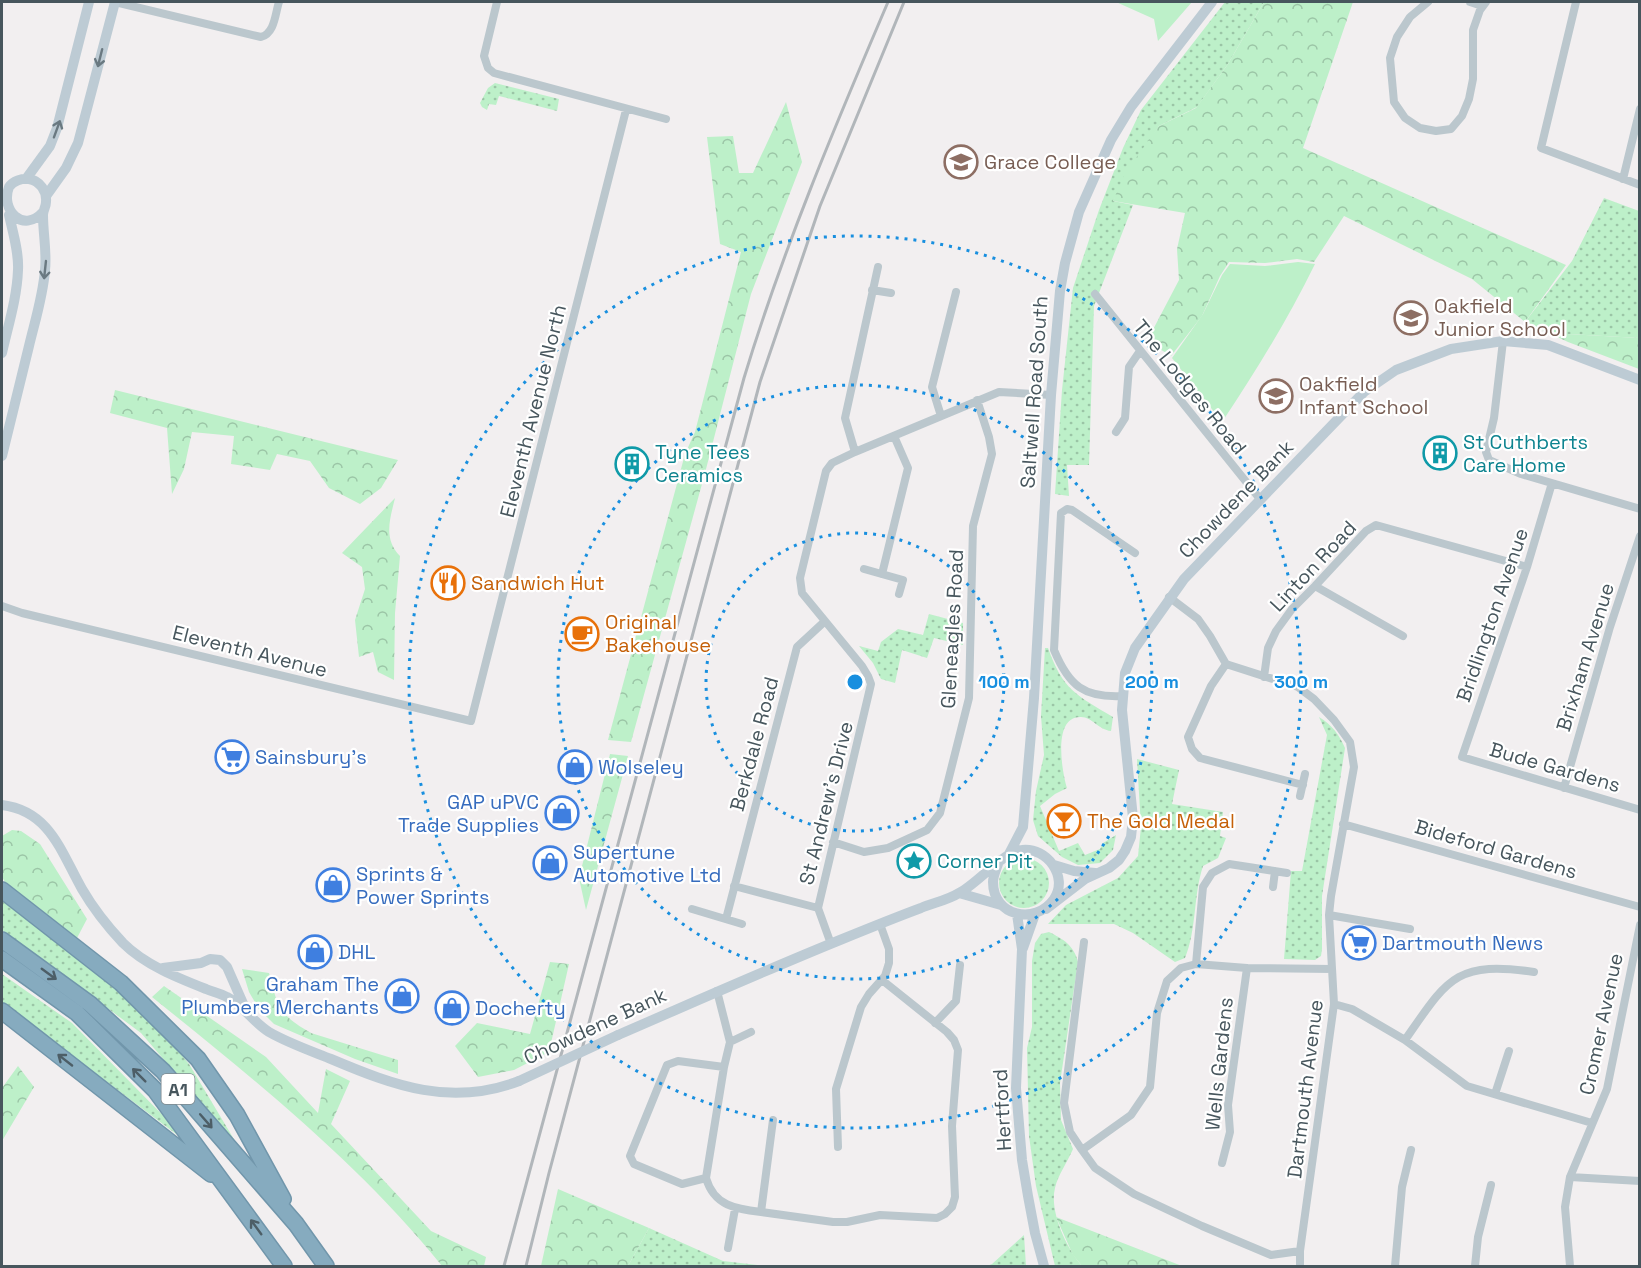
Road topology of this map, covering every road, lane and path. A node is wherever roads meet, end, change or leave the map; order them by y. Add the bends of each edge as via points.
1 (89, 2) edge
2 (115, 2) edge
3 (279, 2) edge
4 (497, 2) edge
5 (1212, 2) edge
6 (1428, 2) edge
7 (1470, 2) edge
8 (1576, 2) edge
9 (1484, 4) edge
10 (1640, 109) edge
11 (626, 110) junction
12 (666, 118) dead end
13 (26, 179) junction
14 (1623, 179) junction
15 (6, 184) edge
16 (1640, 186) edge
17 (46, 196) junction
18 (3, 203) edge
19 (43, 212) junction
20 (9, 214) junction
21 (878, 267) dead end
22 (872, 290) junction
23 (956, 292) dead end
24 (891, 293) dead end
25 (1095, 294) dead end
26 (1503, 341) junction
27 (1140, 351) junction
28 (2, 353) edge
29 (1640, 380) edge
30 (1051, 394) junction
31 (976, 400) junction
32 (941, 416) junction
33 (1116, 432) dead end
34 (894, 436) junction
35 (855, 452) junction
36 (2, 456) edge
37 (1552, 483) junction
38 (1260, 500) junction
39 (1640, 509) edge
40 (1640, 536) edge
41 (1136, 553) dead end
42 (1527, 567) junction
43 (864, 569) dead end
44 (882, 574) junction
45 (1315, 586) junction
46 (899, 594) dead end
47 (1169, 597) junction
48 (2, 606) edge
49 (2, 611) edge
50 (22, 613) junction
51 (824, 622) junction
52 (1403, 636) dead end
53 (1226, 664) junction
54 (1264, 677) junction
55 (1123, 696) junction
56 (471, 721) joint
57 (1461, 757) joint
58 (1305, 774) dead end
59 (1303, 785) junction
60 (1564, 788) junction
61 (1300, 796) dead end
62 (4, 807) edge
63 (1640, 810) edge
64 (1343, 824) junction
65 (1023, 827) junction
66 (833, 842) junction
67 (1032, 850) junction
68 (1009, 854) junction
69 (998, 864) junction
70 (1054, 866) junction
71 (1275, 871) junction
72 (1095, 873) junction
73 (1287, 873) dead end
74 (734, 886) junction
75 (1273, 887) dead end
76 (2, 890) edge
77 (959, 893) junction
78 (1001, 905) junction
79 (1640, 907) edge
80 (818, 908) junction
81 (692, 909) dead end
82 (1046, 909) junction
83 (1017, 914) junction
84 (1035, 914) junction
85 (1329, 915) junction
86 (726, 919) junction
87 (742, 924) dead end
88 (880, 924) junction
89 (1640, 925) edge
90 (1410, 929) dead end
91 (2, 940) edge
92 (1084, 942) dead end
93 (831, 944) junction
94 (1022, 949) junction
95 (2, 959) edge
96 (201, 963) junction
97 (1196, 964) junction
98 (960, 965) dead end
99 (162, 968) junction
100 (1247, 968) junction
101 (1332, 969) junction
102 (1534, 972) dead end
103 (230, 974) junction
104 (882, 980) junction
105 (203, 988) junction
106 (215, 991) junction
107 (717, 991) junction
108 (1334, 1004) junction
109 (2, 1011) edge
110 (246, 1011) junction
111 (936, 1023) junction
112 (751, 1032) dead end
113 (1405, 1040) junction
114 (730, 1042) junction
115 (1509, 1051) dead end
116 (724, 1067) junction
117 (1495, 1094) junction
118 (773, 1120) dead end
119 (1592, 1122) junction
120 (838, 1147) dead end
121 (1082, 1150) junction
122 (1411, 1150) dead end
123 (1222, 1163) dead end
124 (1570, 1177) junction
125 (706, 1178) junction
126 (1640, 1180) edge
127 (1491, 1185) dead end
128 (227, 1186) junction
129 (735, 1209) junction
130 (761, 1212) junction
131 (296, 1224) junction
132 (728, 1248) dead end
133 (1300, 1251) junction
134 (284, 1266) edge
135 (326, 1266) edge
136 (1044, 1266) edge
137 (1300, 1266) edge
138 (1395, 1266) edge
139 (1475, 1266) edge
140 (1570, 1266) edge

13 -> 1 street via 50,146 57,128
2 - 3 street via 258,37 272,29
2 -> 17 street via 78,143
4 - 11 street via 484,56 488,68 494,73
5 - 30 street, Saltwell Road South via 1131,107 1092,179 1065,263
6 - 9 street via 1410,17 1390,58 1394,102 1405,118 1420,128 1436,131 1451,129 1469,99 1473,30
7 - 9 street
8 - 14 street via 1541,148
10 - 14 street
11 - 12 street
11 - 56 street, Eleventh Avenue North
13 - 15 street
13 - 17 street via 39,184
14 - 16 street
15 - 18 street
17 - 19 street
18 - 20 street
19 - 20 street via 30,221
19 -> 36 street via 43,284
20 - 28 street via 18,270
21 - 22 street
22 - 24 street
22 - 35 street via 845,418
23 - 32 street via 932,387
25 - 27 street, The Lodges Road
26 - 29 street, Chowdene Bank via 1548,345
26 - 37 street via 1486,452 1497,465
26 - 38 street, Chowdene Bank via 1451,349 1396,370 1364,392
27 - 33 street via 1129,367 1125,418
27 - 38 street, The Lodges Road
30 - 31 street, St Andrew's Drive via 999,392
30 - 65 street, Saltwell Road South
31 - 32 street, St Andrew's Drive
31 - 66 street, Gleneagles Road via 992,454 973,526 969,698 940,813 927,830 888,848 864,852
32 - 34 street, St Andrew's Drive
34 - 35 street, St Andrew's Drive
34 - 44 street via 908,468
35 - 51 street, St Andrew's Drive via 832,463 826,471 800,578 802,593
37 - 39 street
37 - 42 street, Bridlington Avenue
38 - 47 street, Chowdene Bank
40 - 60 street, Brixham Avenue
41 - 55 street via 1072,510 1061,513 1054,650 1070,680 1081,688 1102,697
42 - 45 street, Linton Road via 1376,525 1365,531
42 - 57 street, Bridlington Avenue
43 - 44 street
44 - 46 street via 903,580
45 - 52 street
45 - 54 street, Linton Road via 1276,631 1268,648
47 - 53 street via 1198,619
47 - 55 street, Chowdene Bank via 1134,648
48 - 50 street, Eleventh Avenue
49 - 50 street, Eleventh Avenue
50 - 56 street, Eleventh Avenue
51 - 66 street, St Andrew's Drive via 862,666 871,684
51 - 74 street, Berkdale Road via 797,647
53 - 54 street, Dartmouth Avenue
53 - 59 street via 1211,686 1188,737 1192,749 1200,758
54 - 64 street, Dartmouth Avenue via 1298,687 1314,699 1350,742 1354,767
55 - 72 street, Chowdene Bank via 1131,837 1119,860
57 - 60 street, Bude Gardens
58 - 59 street
59 - 61 street
60 - 63 street, Bude Gardens
62 - 99 street via 20,808 43,824 103,919 131,950
64 - 79 street, Bideford Gardens
64 - 85 street, Dartmouth Avenue
65 - 67 street, Saltwell Road South
65 - 68 street, Saltwell Road South
66 - 80 street, St Andrew's Drive
67 - 68 street
67 - 70 street
68 - 69 street
69 - 77 street, Chowdene Bank
69 - 78 street via 993,880
70 - 72 street
70 - 82 street via 1059,884 1056,897
71 - 73 street
71 - 75 street
71 - 97 street via 1229,864 1212,873 1203,887
72 - 82 street, Chowdene Bank
74 - 80 street
74 - 86 street, Berkdale Road
76 - 131 highway via 121,983 198,1059 237,1115
77 - 78 street
77 - 88 street, Chowdene Bank
78 - 83 street
80 - 93 street, St Andrew's Drive
81 - 86 street
82 - 84 street
83 - 84 street
83 - 94 street, Hertford
84 - 94 street, Hertford
85 - 90 street
85 - 101 street, Dartmouth Avenue
86 - 87 street
88 - 93 street, Chowdene Bank
88 - 104 street via 890,956
89 - 119 street, Cromer Avenue via 1607,1089
91 -> 131 highway, A1 via 90,1004 163,1071
92 - 121 street via 1064,1103 1070,1132
93 - 107 street, Chowdene Bank
94 - 136 street, Hertford via 1017,1088 1022,1160
128 -> 95 highway, A1 via 154,1090 124,1059 77,1013
96 - 99 street
96 - 103 street via 217,959
96 - 105 street via 197,977
97 - 100 street
97 - 121 street via 1181,968 1167,981 1156,1014 1150,1087 1131,1115
98 - 111 street via 956,1001
99 - 105 street
100 - 101 street
100 - 123 street, Wells Gardens via 1228,1105 1230,1132
101 - 108 street, Dartmouth Avenue
102 - 113 street via 1482,968 1457,977 1432,1000
103 - 106 street via 226,984
103 - 110 street, Chowdene Bank
104 - 111 street
104 - 120 street via 863,1002 836,1089
105 - 106 street
106 - 110 street, Chowdene Bank
107 - 110 street, Chowdene Bank, bridge via 519,1081 462,1094 407,1088 362,1072 285,1040 258,1024
107 - 114 street
108 - 113 street via 1352,1009
108 - 133 street, Dartmouth Avenue
128 -> 109 highway
111 - 130 street via 954,1040 959,1056 952,1126 955,1197 949,1211 937,1218 880,1215 847,1222
112 - 114 street
113 - 117 street via 1467,1086
114 - 116 street
115 - 117 street
116 - 125 street
116 - 125 street via 678,1061 667,1065 630,1156 634,1164 682,1184
117 - 119 street
118 - 130 street
119 - 124 street, Cromer Avenue
121 - 133 street via 1095,1168 1134,1194 1192,1222 1271,1255
122 - 138 street via 1402,1187
124 - 126 street
124 - 140 street, Cromer Avenue via 1565,1207
125 - 129 street via 715,1196
127 - 139 street
134 -> 128 highway, A1
129 - 130 street
129 - 132 street
131 - 135 highway, A1
133 - 137 street, Dartmouth Avenue

